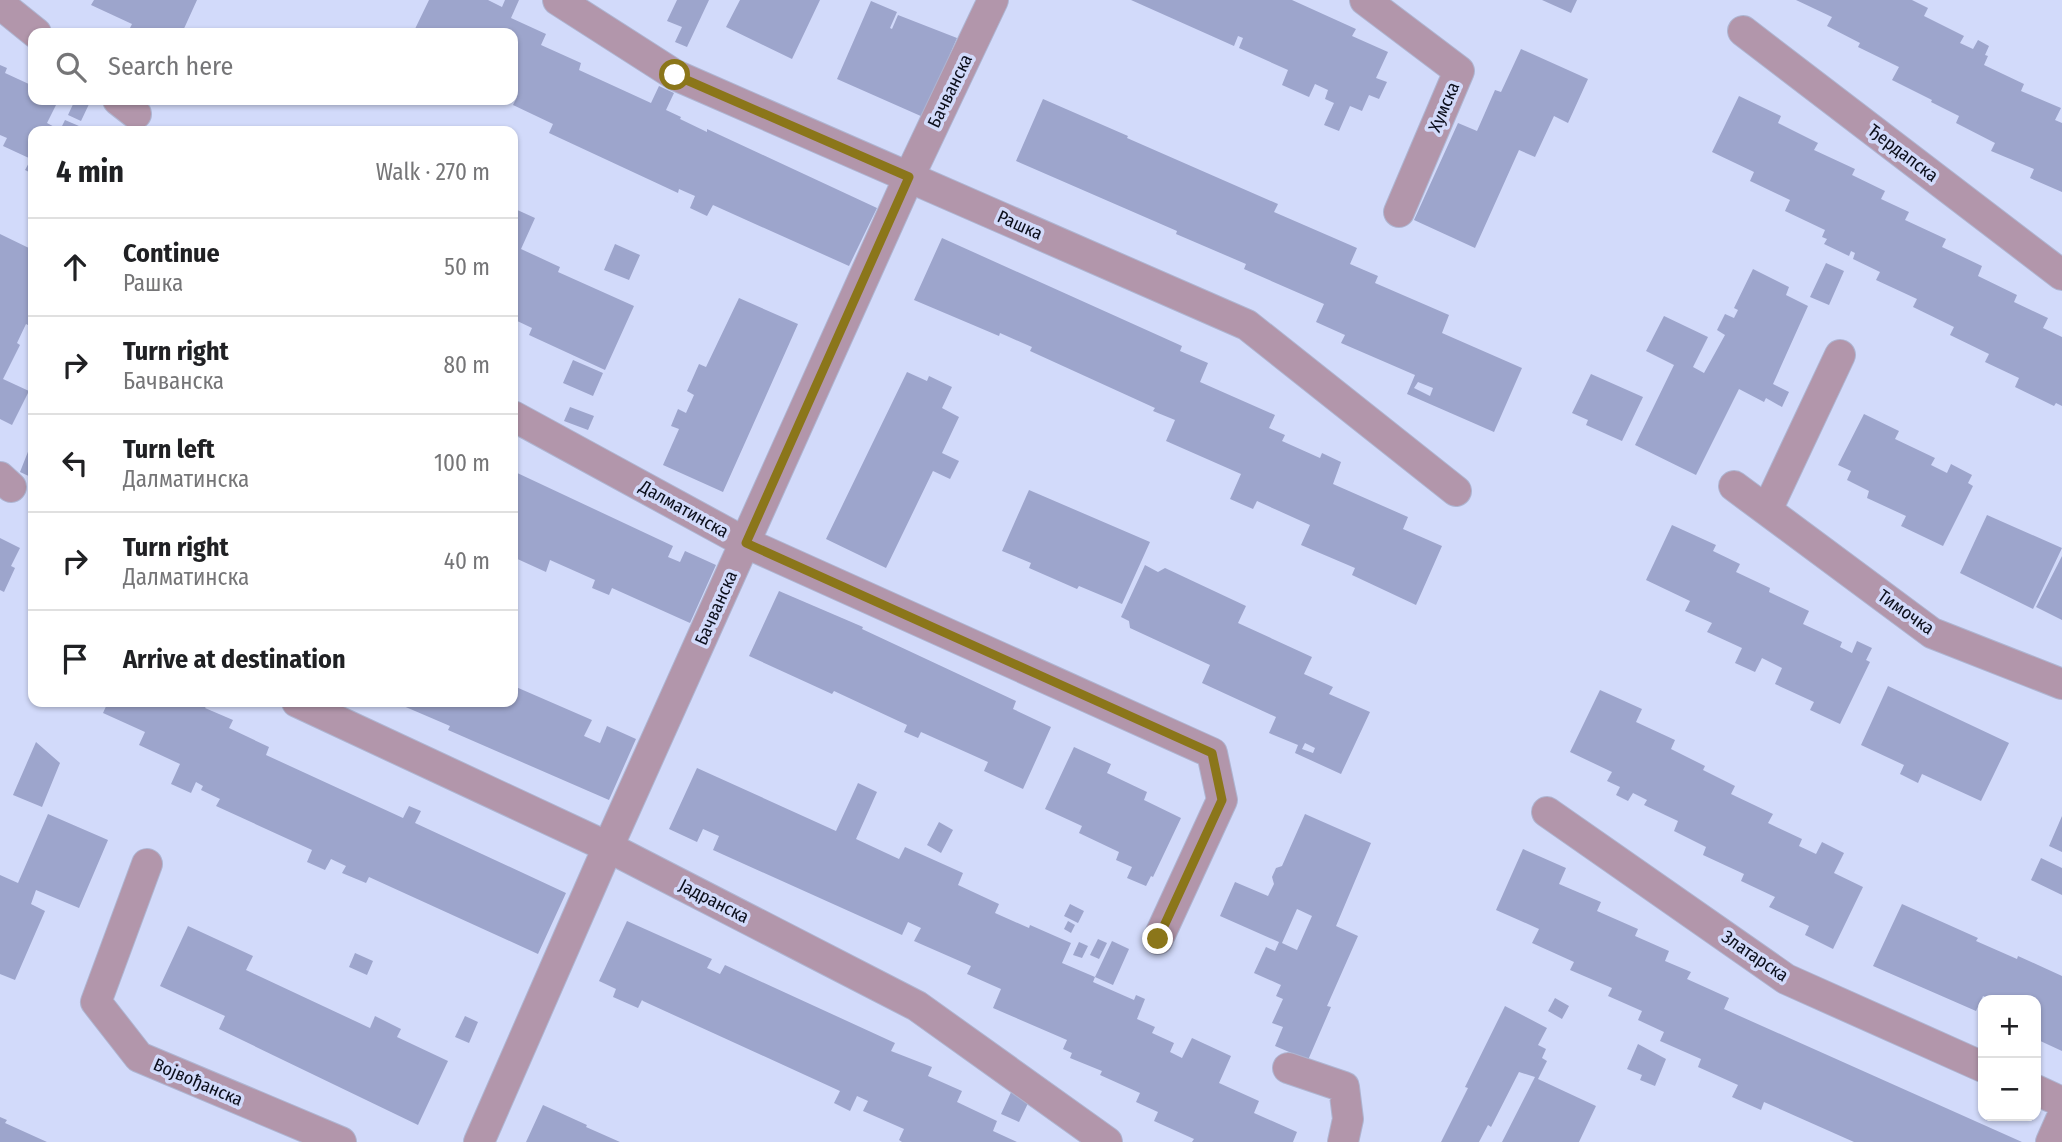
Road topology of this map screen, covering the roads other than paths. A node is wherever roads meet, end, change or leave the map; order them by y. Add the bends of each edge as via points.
1 (558, 0) edge
2 (993, 0) edge
3 (1365, 0) edge
4 (0, 4) edge
5 (30, 28) edge
6 (1743, 31) dead end
7 (909, 177) junction
8 (1399, 212) dead end
9 (2062, 275) edge
10 (1840, 355) dead end
11 (518, 419) edge
12 (1734, 486) dead end
13 (1456, 491) dead end
14 (1767, 510) junction
15 (746, 543) junction
16 (2062, 684) edge
17 (308, 707) edge
18 (1547, 812) dead end
19 (608, 847) junction
20 (147, 864) dead end
21 (1158, 939) dead end
22 (1978, 1065) edge
23 (1288, 1068) dead end
24 (2041, 1092) edge
25 (2062, 1102) edge
26 (2062, 1117) edge
27 (341, 1142) edge
28 (479, 1142) edge
29 (1107, 1142) edge
30 (1343, 1142) edge
31 (2051, 1142) edge

1 - 7 street, Рашка via 675,75
2 - 7 street, Бачванска
3 - 8 street, Хумска via 1459,71
4 - 5 street
6 - 9 street, Ђердапска
7 - 13 street, Рашка via 1247,325
7 - 15 street, Бачванска
10 - 14 street
11 - 15 street, Далматинска
12 - 14 street, Тимочка
14 - 16 street, Тимочка via 1933,633
15 - 19 street, Бачванска
15 - 21 street, Далматинска via 1212,753 1222,800
17 - 19 street, Јадранска
18 - 22 street, Златарска via 1786,979
19 - 28 street, Бачванска
19 - 29 street, Јадранска via 917,1006
20 - 27 street, Војвођанска via 96,1002 139,1057
23 - 30 street via 1344,1087 1348,1119
24 - 25 street
26 - 31 street

